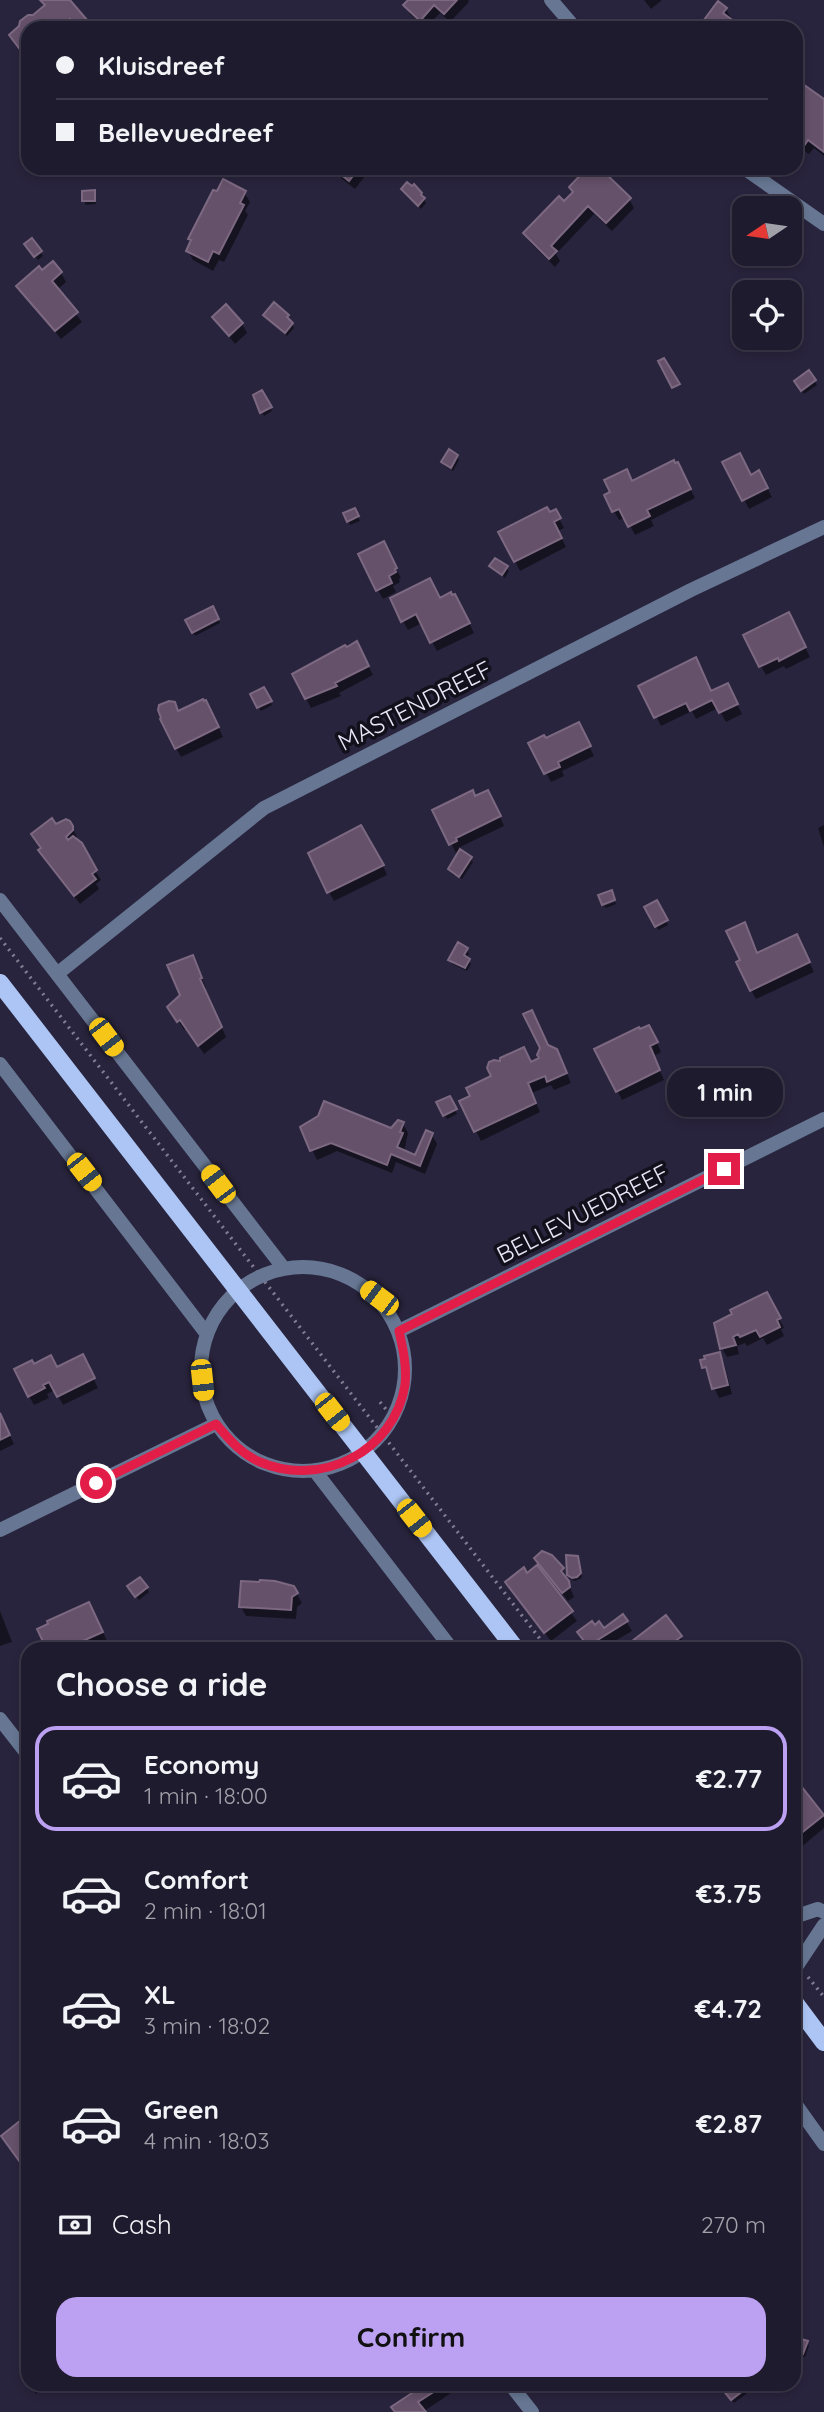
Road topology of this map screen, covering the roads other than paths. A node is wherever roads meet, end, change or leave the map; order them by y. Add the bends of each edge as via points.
1 (551, 0) edge
2 (569, 21) edge
3 (754, 175) edge
4 (824, 224) edge
5 (824, 527) edge
6 (0, 900) edge
7 (57, 974) junction
8 (0, 983) edge
9 (0, 1063) edge
10 (824, 1119) edge
11 (282, 1266) junction
12 (237, 1289) junction
13 (399, 1331) junction
14 (206, 1333) junction
15 (216, 1424) junction
16 (363, 1453) junction
17 (315, 1471) junction
18 (0, 1530) edge
19 (446, 1642) edge
20 (510, 1642) edge
21 (0, 1719) edge
22 (21, 1746) edge
23 (824, 1912) edge
24 (801, 1915) edge
25 (824, 1925) edge
26 (801, 1959) edge
27 (801, 2011) edge
28 (824, 2042) edge
29 (801, 2112) edge
30 (824, 2144) edge
31 (516, 2391) edge
32 (532, 2412) edge

1 - 2 street
3 - 4 street
5 - 7 street, MASTENDREEF via 264,808
6 - 7 street
7 - 11 street
8 - 12 main road
9 - 14 street
10 - 13 street, BELLEVUEDREEF
11 - 12 street
11 - 13 street via 311,1266 348,1276 379,1298
12 - 14 street
12 - 16 main road
13 - 16 street via 405,1385 393,1418
14 - 15 street via 200,1364 203,1395
15 - 17 street via 234,1446 258,1462 286,1471
15 - 18 street
16 - 17 street
16 - 20 main road
17 - 19 street
21 - 22 street
23 - 24 street via 818,1909
25 - 26 street
27 - 28 main road
29 - 30 street
31 - 32 street

